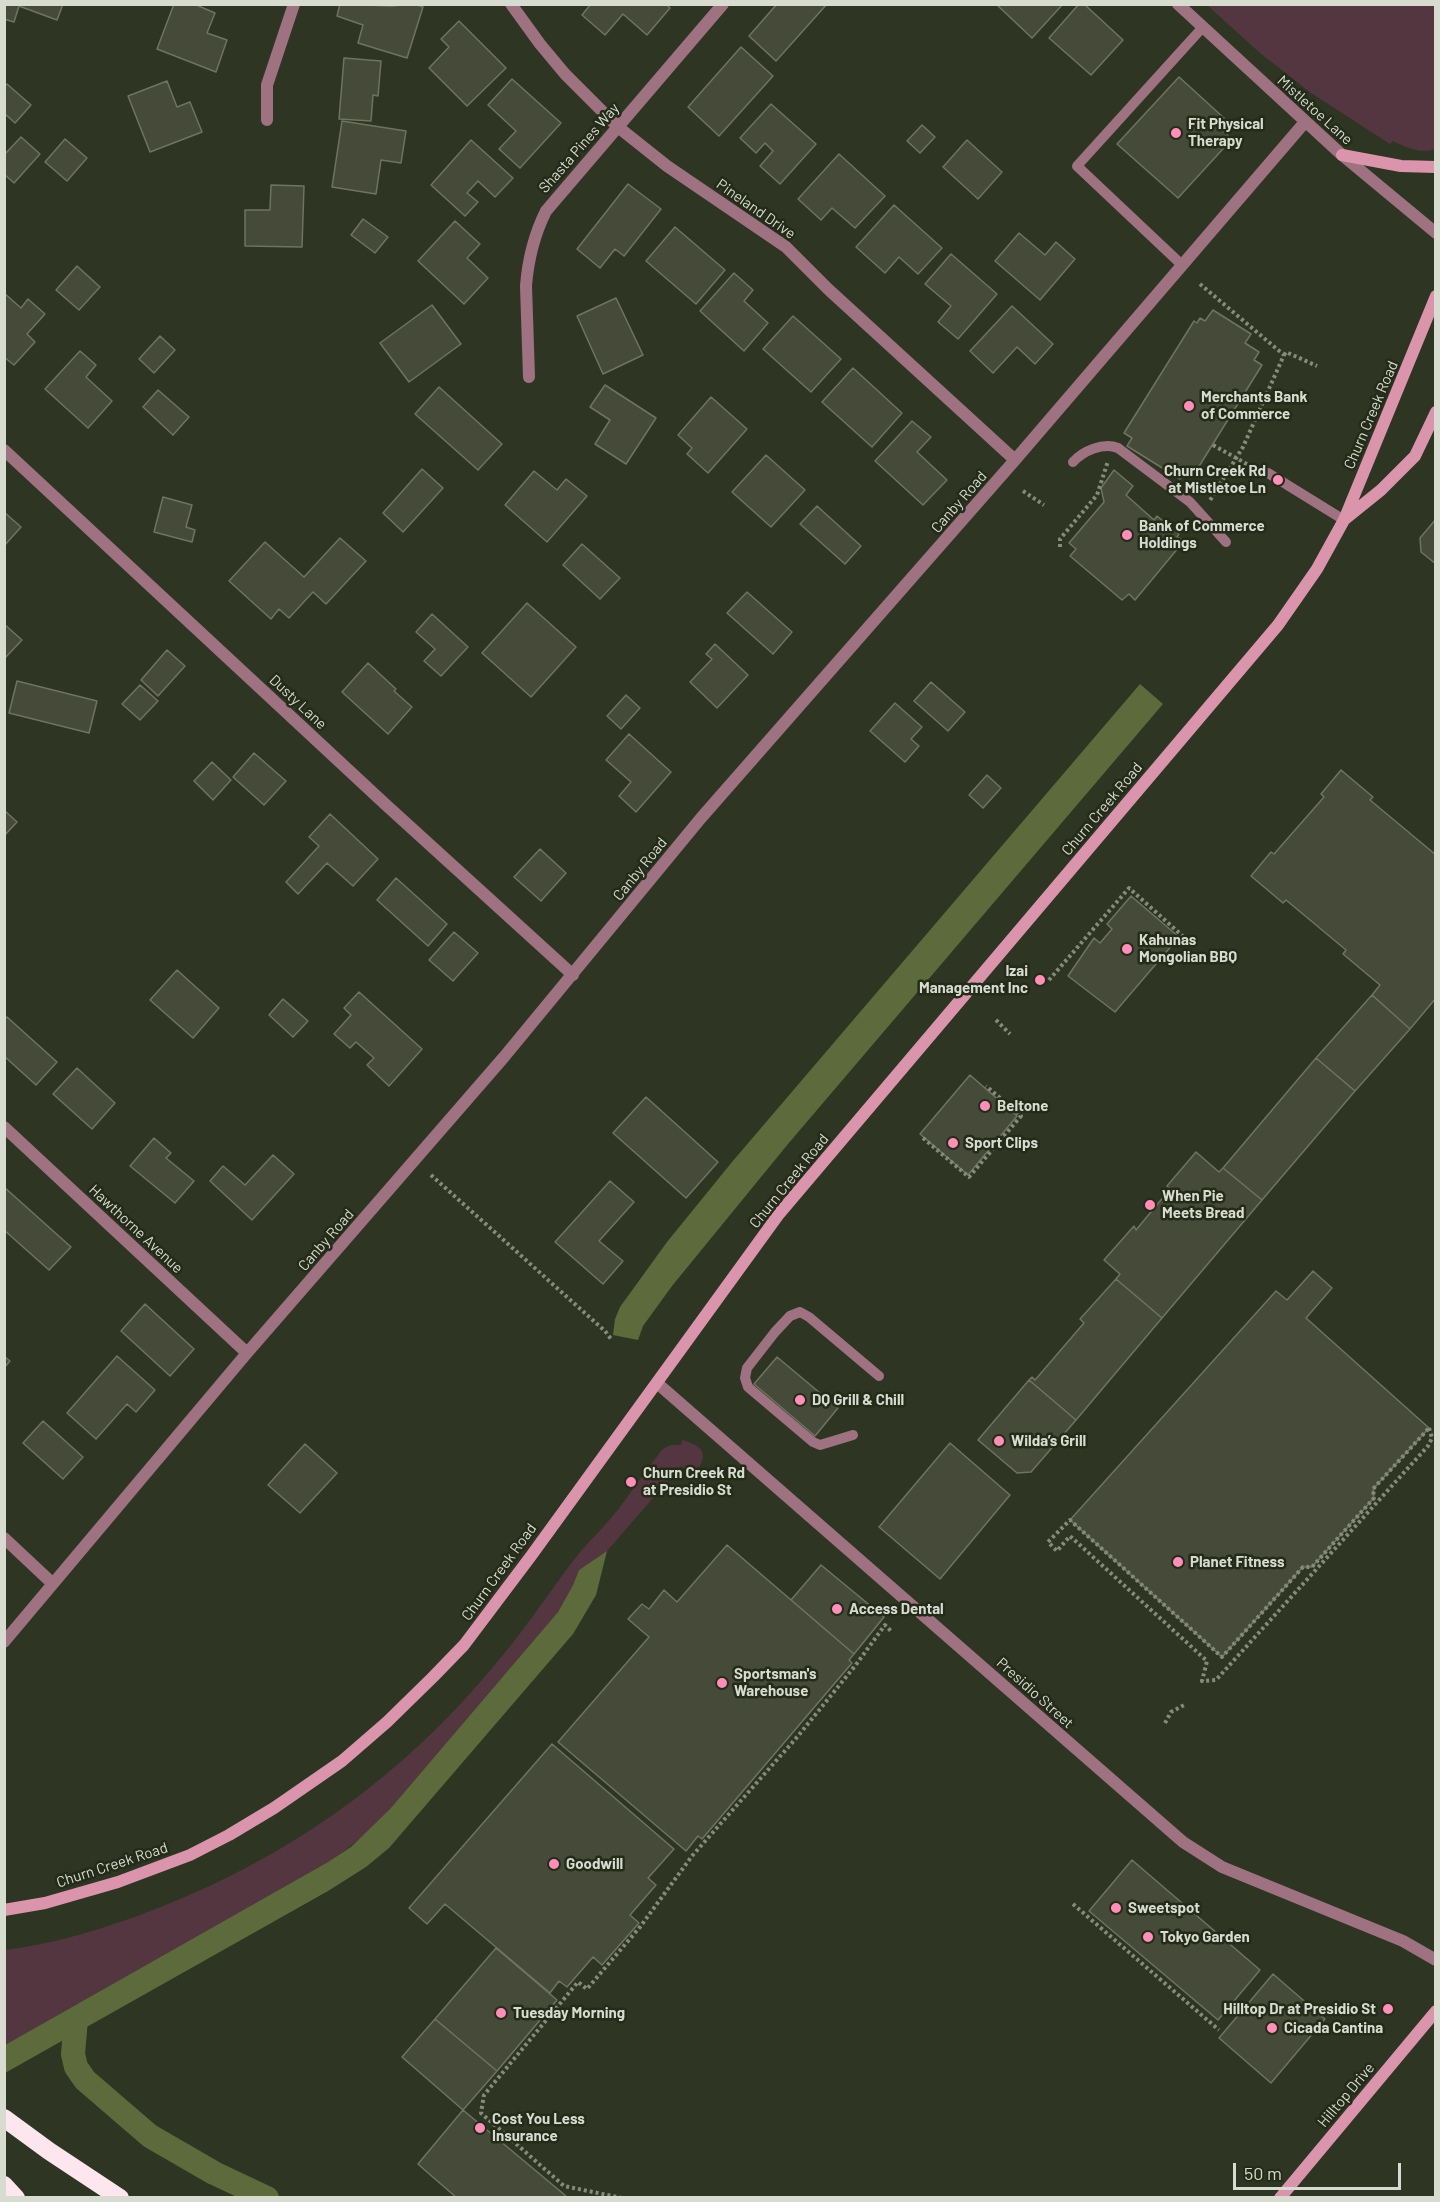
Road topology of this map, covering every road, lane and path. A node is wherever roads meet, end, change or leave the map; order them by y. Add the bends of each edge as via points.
1 (294, 4) edge
2 (511, 4) edge
3 (723, 4) edge
4 (1178, 4) edge
5 (1203, 27) junction
6 (267, 120) dead end
7 (1305, 122) junction
8 (618, 127) junction
9 (1342, 155) junction
10 (1436, 167) edge
11 (1436, 233) edge
12 (1182, 265) junction
13 (1200, 284) dead end
14 (1436, 296) edge
15 (1284, 356) junction
16 (1317, 366) dead end
17 (530, 377) dead end
18 (1436, 412) edge
19 (1213, 445) dead end
20 (4, 450) edge
21 (1109, 457) dead end
22 (1237, 458) junction
23 (1016, 460) junction
24 (1073, 462) dead end
25 (1252, 467) dead end
26 (1269, 473) dead end
27 (1023, 491) dead end
28 (1044, 505) dead end
29 (1206, 507) dead end
30 (1344, 519) junction
31 (1226, 542) dead end
32 (1060, 547) dead end
33 (1185, 938) dead end
34 (573, 975) junction
35 (1049, 980) dead end
36 (996, 1020) dead end
37 (1010, 1034) dead end
38 (986, 1086) dead end
39 (4, 1127) edge
40 (923, 1138) dead end
41 (431, 1175) dead end
42 (611, 1339) dead end
43 (247, 1353) junction
44 (879, 1376) dead end
45 (657, 1383) junction
46 (1429, 1428) joint
47 (853, 1435) dead end
48 (4, 1538) edge
49 (52, 1583) junction
50 (892, 1632) dead end
51 (4, 1642) edge
52 (1186, 1704) dead end
53 (1165, 1723) dead end
54 (1073, 1904) dead end
55 (4, 1910) edge
56 (1436, 1960) edge
57 (1436, 2011) edge
58 (1219, 2030) dead end
59 (4, 2118) edge
60 (4, 2185) edge
61 (16, 2198) edge
62 (120, 2198) edge
63 (622, 2198) edge
64 (1280, 2198) edge

1 - 6 street via 267,85
2 - 8 street, Pineland Drive via 565,74
3 - 8 street, Shasta Pines Way
4 - 5 street, Mistletoe Lane
5 - 7 street, Mistletoe Lane
5 - 12 lane via 1077,166
7 - 9 street, Mistletoe Lane
7 - 12 street, Canby Road
8 - 17 street, Shasta Pines Way via 552,203 539,225 529,257 526,286
8 - 23 street, Pineland Drive via 667,166 786,247
9 - 10 main road via 1401,166
9 - 11 street, Mistletoe Lane
12 - 23 street, Canby Road
13 - 15 path
14 - 30 main road, Churn Creek Road
15 - 16 path via 1286,352
15 - 22 path
18 - 30 main road via 1415,456
19 - 22 path
20 - 34 street, Dusty Lane
21 - 32 path via 1097,495 1060,539
22 - 25 path
22 - 29 path
23 - 34 street, Canby Road via 701,818
24 - 31 lane via 1095,449 1118,448 1190,502
26 - 30 lane
27 - 28 path
30 - 45 main road, Churn Creek Road via 1317,569 1278,625 779,1214
33 - 35 path via 1129,888
34 - 43 street, Canby Road
36 - 37 path
38 - 40 path via 1020,1116 969,1177
39 - 43 street, Hawthorne Avenue
41 - 42 path
43 - 49 street, Canby Road
44 - 47 lane via 800,1312 790,1316 747,1368 748,1388 813,1442 820,1445
45 - 55 main road, Churn Creek Road via 464,1645 342,1761 274,1808 190,1855 118,1882
45 - 56 street, Presidio Street via 1183,1842 1222,1867 1403,1941
46 - 46 path via 1432,1438 1428,1446 1216,1680 1202,1681 1207,1661 1071,1536 1057,1551 1047,1542 1070,1520 1222,1657 1303,1567 1312,1567 1374,1498 1373,1489
48 - 49 street
49 - 51 street, Canby Road
50 - 63 path via 885,1625 798,1736 692,1856 640,1927 587,1989 578,1982 484,2095 481,2113 564,2186
52 - 53 path via 1172,1712
54 - 58 path
57 - 64 main road, Hilltop Drive
59 - 62 highway
60 - 61 highway

